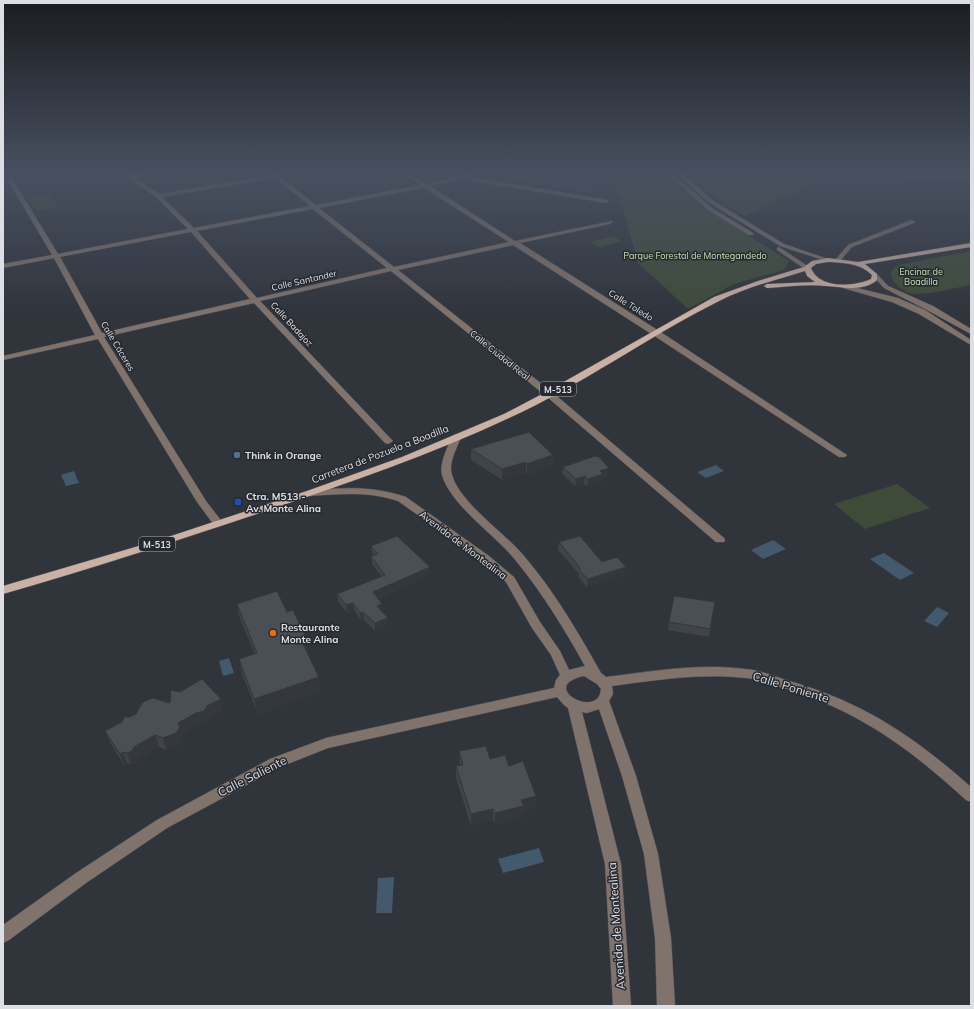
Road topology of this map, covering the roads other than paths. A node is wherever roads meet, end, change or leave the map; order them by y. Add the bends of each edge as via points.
1 (35, 222) edge
2 (185, 222) edge
3 (233, 222) edge
4 (334, 222) edge
5 (481, 222) edge
6 (610, 222) dead end
7 (732, 222) edge
8 (745, 222) edge
9 (912, 222) dead end
10 (193, 230) junction
11 (512, 242) junction
12 (971, 245) edge
13 (56, 256) junction
14 (902, 256) junction
15 (828, 260) junction
16 (838, 260) junction
17 (856, 264) junction
18 (3, 266) edge
19 (392, 269) junction
20 (806, 269) junction
21 (874, 274) junction
22 (829, 284) junction
23 (845, 287) junction
24 (744, 290) junction
25 (255, 300) junction
26 (971, 332) edge
27 (656, 333) junction
28 (100, 336) junction
29 (971, 343) edge
30 (3, 358) edge
31 (548, 394) junction
32 (456, 438) junction
33 (388, 441) dead end
34 (842, 455) dead end
35 (310, 493) junction
36 (218, 523) junction
37 (720, 540) dead end
38 (3, 590) edge
39 (566, 676) junction
40 (600, 678) junction
41 (559, 692) junction
42 (603, 701) junction
43 (574, 706) junction
44 (971, 796) edge
45 (3, 936) edge
46 (622, 1006) edge
47 (666, 1006) edge

1 - 13 street, Calle Cáceres
2 - 10 street, Calle Badajoz
3 - 10 street
4 - 19 street, Calle Ciudad Real
5 - 11 street, Calle Toledo
6 - 11 street, Calle Santander
7 - 20 street via 789,255
8 - 15 street via 782,245
9 - 16 street via 850,246
10 - 13 street
10 - 25 street, Calle Badajoz
11 - 19 street, Calle Santander
11 - 27 street, Calle Toledo
12 - 14 main road, M-513
13 - 18 street
13 - 28 street, Calle Cáceres
14 - 17 main road, M-513
14 - 21 main road, M-513 via 883,264
15 - 16 main road, M-513
15 - 20 main road, M-513 via 814,262
16 - 17 main road, M-513
17 - 21 main road, M-513
19 - 25 street, Calle Santander
19 - 31 street, Calle Ciudad Real
20 - 22 main road, M-513 via 809,275
20 - 24 main road, Carretera de Pozuelo a Boadilla / M-513 via 760,282
21 - 23 main road, M-513 via 874,280 868,284
21 - 26 street via 886,287 930,308
22 - 23 main road, M-513
22 - 24 main road, Carretera de Pozuelo a Boadilla / M-513 via 775,285
23 - 29 street via 895,300 922,312
24 - 27 main road, Carretera de Pozuelo a Boadilla / M-513 via 717,299
25 - 28 street, Calle Santander
25 - 33 street, Calle Badajoz
27 - 31 main road, Carretera de Pozuelo a Boadilla / M-513
27 - 34 street, Calle Toledo
28 - 30 street, Calle Santander
28 - 36 street, Calle Cáceres via 202,502
31 - 32 main road, Carretera de Pozuelo a Boadilla / M-513 via 507,416
31 - 37 street, Calle Ciudad Real
32 - 35 main road, Carretera de Pozuelo a Boadilla / M-513
32 - 40 street via 447,463 446,474 451,484 461,498 520,558
35 - 36 main road, Carretera de Pozuelo a Boadilla / M-513
35 - 39 street, Avenida de Montealina via 360,490 388,493 402,499 485,558 510,580 556,654
36 - 38 main road, Carretera de Pozuelo a Boadilla / M-513
39 - 40 street via 585,671
39 - 41 street via 560,683
40 - 42 street via 607,689
40 - 44 street, Calle Poniente via 695,671 745,673 806,689 848,706 895,733
41 - 43 street
41 - 45 street, Calle Saliente via 326,743 274,763 162,824 81,878
42 - 43 street via 595,706
42 - 47 street via 629,776 651,854 663,938
43 - 46 street, Avenida de Montealina via 613,864

